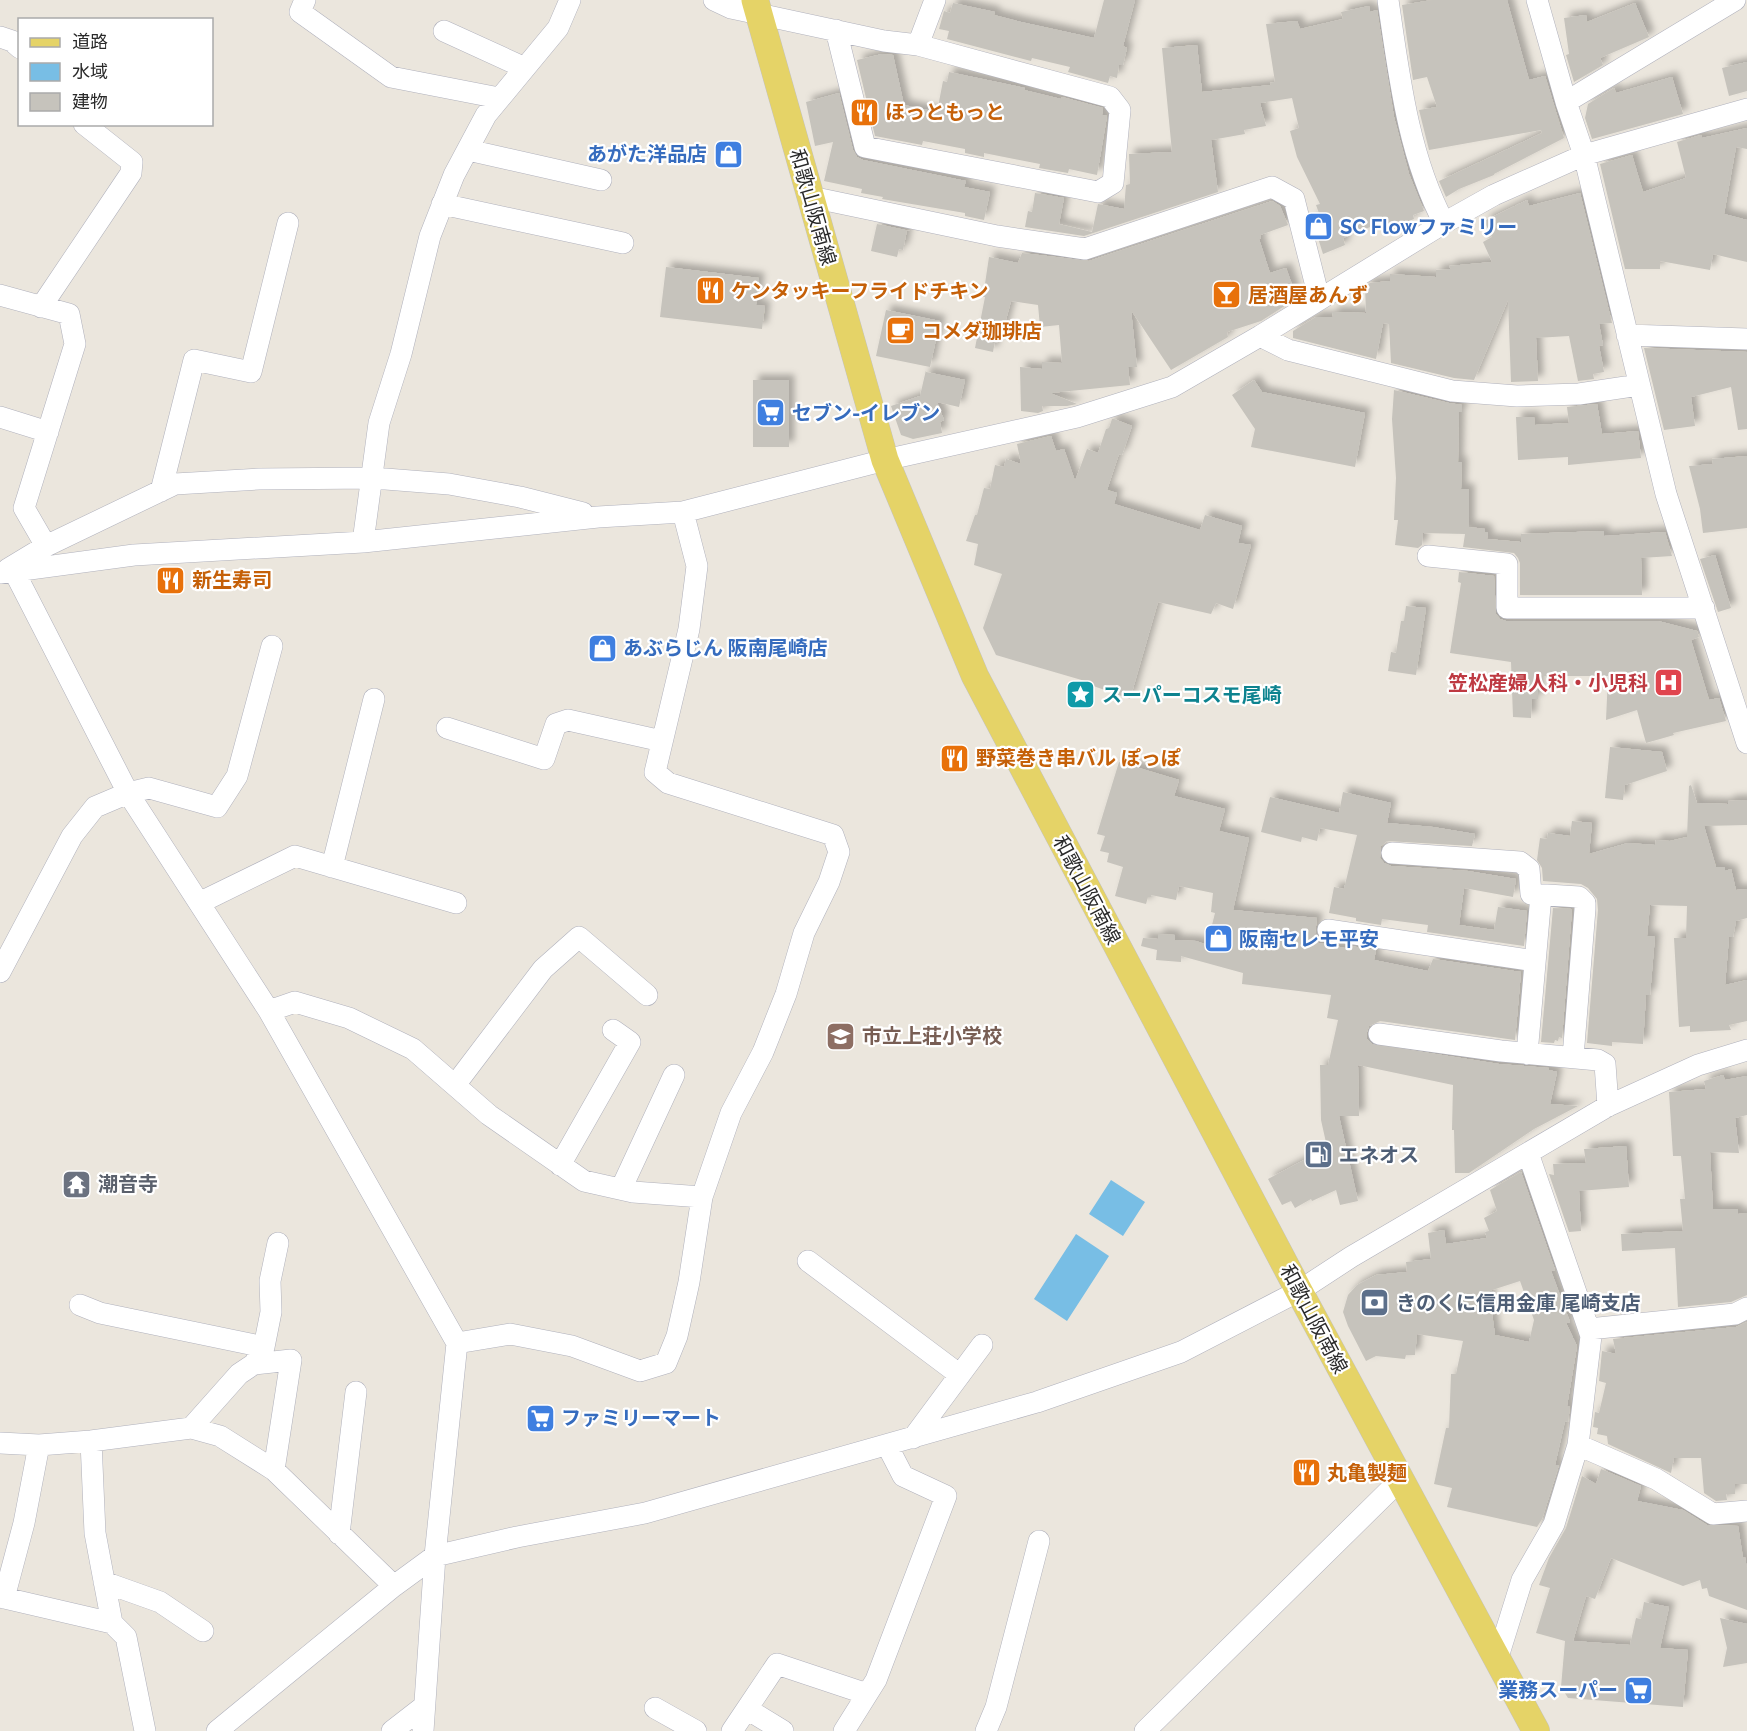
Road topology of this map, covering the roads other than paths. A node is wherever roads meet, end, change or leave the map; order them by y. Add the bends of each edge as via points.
1 (305, 0) edge
2 (570, 0) edge
3 (714, 0) edge
4 (935, 0) edge
5 (1388, 0) edge
6 (1537, 0) edge
7 (1735, 0) edge
8 (757, 6) edge
9 (836, 30) junction
10 (444, 31) dead end
11 (0, 36) edge
12 (918, 45) junction
13 (18, 46) edge
14 (525, 68) junction
15 (499, 98) junction
16 (1566, 102) junction
17 (1747, 109) edge
18 (87, 126) edge
19 (468, 150) junction
20 (1584, 155) junction
21 (601, 180) dead end
22 (811, 197) junction
23 (442, 204) junction
24 (288, 223) dead end
25 (1444, 223) junction
26 (623, 243) dead end
27 (0, 295) edge
28 (1319, 298) junction
29 (41, 307) junction
30 (1627, 335) junction
31 (1260, 336) junction
32 (1747, 339) edge
33 (1639, 386) junction
34 (0, 417) edge
35 (48, 432) junction
36 (885, 460) junction
37 (373, 478) junction
38 (161, 491) junction
39 (683, 512) junction
40 (598, 517) junction
41 (363, 542) junction
42 (46, 546) junction
43 (1428, 556) dead end
44 (5, 572) edge
45 (1704, 608) junction
46 (272, 646) dead end
47 (374, 699) dead end
48 (447, 728) dead end
49 (662, 741) junction
50 (1747, 743) edge
51 (128, 793) junction
52 (1392, 853) dead end
53 (332, 867) junction
54 (1541, 895) junction
55 (199, 903) junction
56 (456, 903) dead end
57 (1328, 930) dead end
58 (1536, 961) junction
59 (0, 972) edge
60 (647, 995) dead end
61 (269, 1011) junction
62 (613, 1030) dead end
63 (1380, 1034) dead end
64 (1747, 1050) edge
65 (1527, 1054) junction
66 (1573, 1058) junction
67 (674, 1075) dead end
68 (455, 1085) junction
69 (1608, 1106) junction
70 (1528, 1153) junction
71 (560, 1165) junction
72 (621, 1189) junction
73 (702, 1197) junction
74 (278, 1243) dead end
75 (808, 1261) dead end
76 (1299, 1291) junction
77 (80, 1305) dead end
78 (1747, 1308) edge
79 (1588, 1329) junction
80 (457, 1343) junction
81 (982, 1345) dead end
82 (259, 1356) junction
83 (960, 1375) junction
84 (356, 1392) dead end
85 (191, 1428) junction
86 (913, 1438) junction
87 (92, 1441) junction
88 (0, 1443) edge
89 (39, 1445) junction
90 (887, 1445) junction
91 (1578, 1445) junction
92 (274, 1470) junction
93 (1400, 1480) junction
94 (1747, 1511) edge
95 (339, 1534) junction
96 (1040, 1541) dead end
97 (435, 1556) junction
98 (104, 1582) junction
99 (394, 1586) junction
100 (2, 1597) edge
101 (112, 1623) junction
102 (203, 1631) dead end
103 (1497, 1660) junction
104 (867, 1694) junction
105 (423, 1707) junction
106 (655, 1708) dead end
107 (747, 1709) junction
108 (145, 1731) edge
109 (217, 1731) edge
110 (392, 1731) edge
111 (423, 1731) edge
112 (696, 1731) edge
113 (732, 1731) edge
114 (783, 1731) edge
115 (844, 1731) edge
116 (986, 1731) edge
117 (1145, 1731) edge
118 (1536, 1731) edge

1 - 15 street via 300,12 391,76
2 - 14 street via 558,28
3 - 8 street via 731,8
4 - 12 street
5 - 25 street via 1415,152
6 - 16 street
7 - 16 street
8 - 9 street
8 - 22 main road, 和歌山阪南線
9 - 12 street
9 - 12 street via 865,147 1098,192 1113,183 1120,110 1110,97
10 - 14 street
11 - 13 street
14 - 15 street
15 - 19 street
16 - 20 street
17 - 20 street
18 - 29 street via 132,162 131,173
19 - 21 street
19 - 23 street
20 - 25 street via 1494,195
20 - 30 street
22 - 28 street via 997,236 1085,249 1272,187 1294,199
22 - 36 main road, 和歌山阪南線
23 - 26 street
23 - 37 street via 379,423
24 - 38 street via 251,372 194,360
25 - 28 street
27 - 29 street
28 - 31 street
29 - 35 street via 69,314 75,344
30 - 32 street
30 - 33 street
31 - 33 street via 1288,350 1452,391 1517,396 1579,394
31 - 36 street via 1173,387 1077,417
33 - 45 street via 1666,494
34 - 35 street
35 - 42 street via 24,508
36 - 39 street
36 - 76 main road, 和歌山阪南線 via 975,676
37 - 38 street via 175,484
37 - 40 street via 449,484
37 - 41 street
38 - 42 street
39 - 40 street
39 - 49 street via 697,566 689,629
40 - 41 street
41 - 44 street via 134,555
42 - 44 street
43 - 45 street via 1507,564 1508,608
44 - 51 street
45 - 50 street
46 - 51 street via 237,776 217,807 149,788
47 - 53 street
48 - 49 street via 544,759 556,724 568,720
49 - 73 street via 655,772 668,783 833,835 839,852 804,933 763,1052 731,1113
51 - 55 street
51 - 59 street via 95,807 72,836
52 - 54 street via 1520,862 1529,869 1531,894
53 - 55 street via 295,856
53 - 56 street
54 - 58 street
54 - 66 street via 1579,897 1585,903
55 - 61 street
57 - 58 street
58 - 65 street
60 - 68 street via 579,937 543,969
61 - 68 street via 295,1002 349,1018 413,1048
61 - 80 street
62 - 71 street via 630,1042
63 - 65 street
64 - 69 street via 1698,1065
65 - 66 street
66 - 69 street via 1603,1061
67 - 72 street
68 - 71 street via 489,1115
69 - 70 street
70 - 76 street
70 - 79 street
71 - 72 street via 584,1181
72 - 73 street
73 - 80 street via 689,1282 677,1336 666,1363 640,1371 572,1346 510,1334
74 - 82 street via 270,1281 271,1312
75 - 83 street
76 - 86 street via 1181,1352 1037,1402
76 - 93 main road, 和歌山阪南線
77 - 82 street
78 - 79 street via 1735,1314
79 - 91 street via 1591,1336
80 - 97 street
81 - 83 street
82 - 85 street
82 - 92 street via 291,1360
83 - 86 street
84 - 95 street
85 - 87 street
85 - 92 street via 220,1436
86 - 90 street
87 - 89 street
87 - 98 street via 95,1533
88 - 89 street
89 - 100 street via 24,1523
90 - 97 street via 645,1513
90 - 104 street via 903,1476 946,1496 876,1680
91 - 94 street via 1656,1479 1713,1514
91 - 103 street via 1554,1524 1522,1580
92 - 95 street
93 - 103 main road, 和歌山阪南線
93 - 117 street
95 - 99 street
96 - 116 street via 996,1707
97 - 99 street
97 - 105 street
98 - 101 street
98 - 102 street via 160,1602
99 - 109 street
100 - 101 street
101 - 108 street via 126,1637
103 - 118 main road, 和歌山阪南線
104 - 107 street via 777,1664
104 - 115 street
105 - 110 street
105 - 111 street
106 - 112 street
107 - 113 street
107 - 114 street

